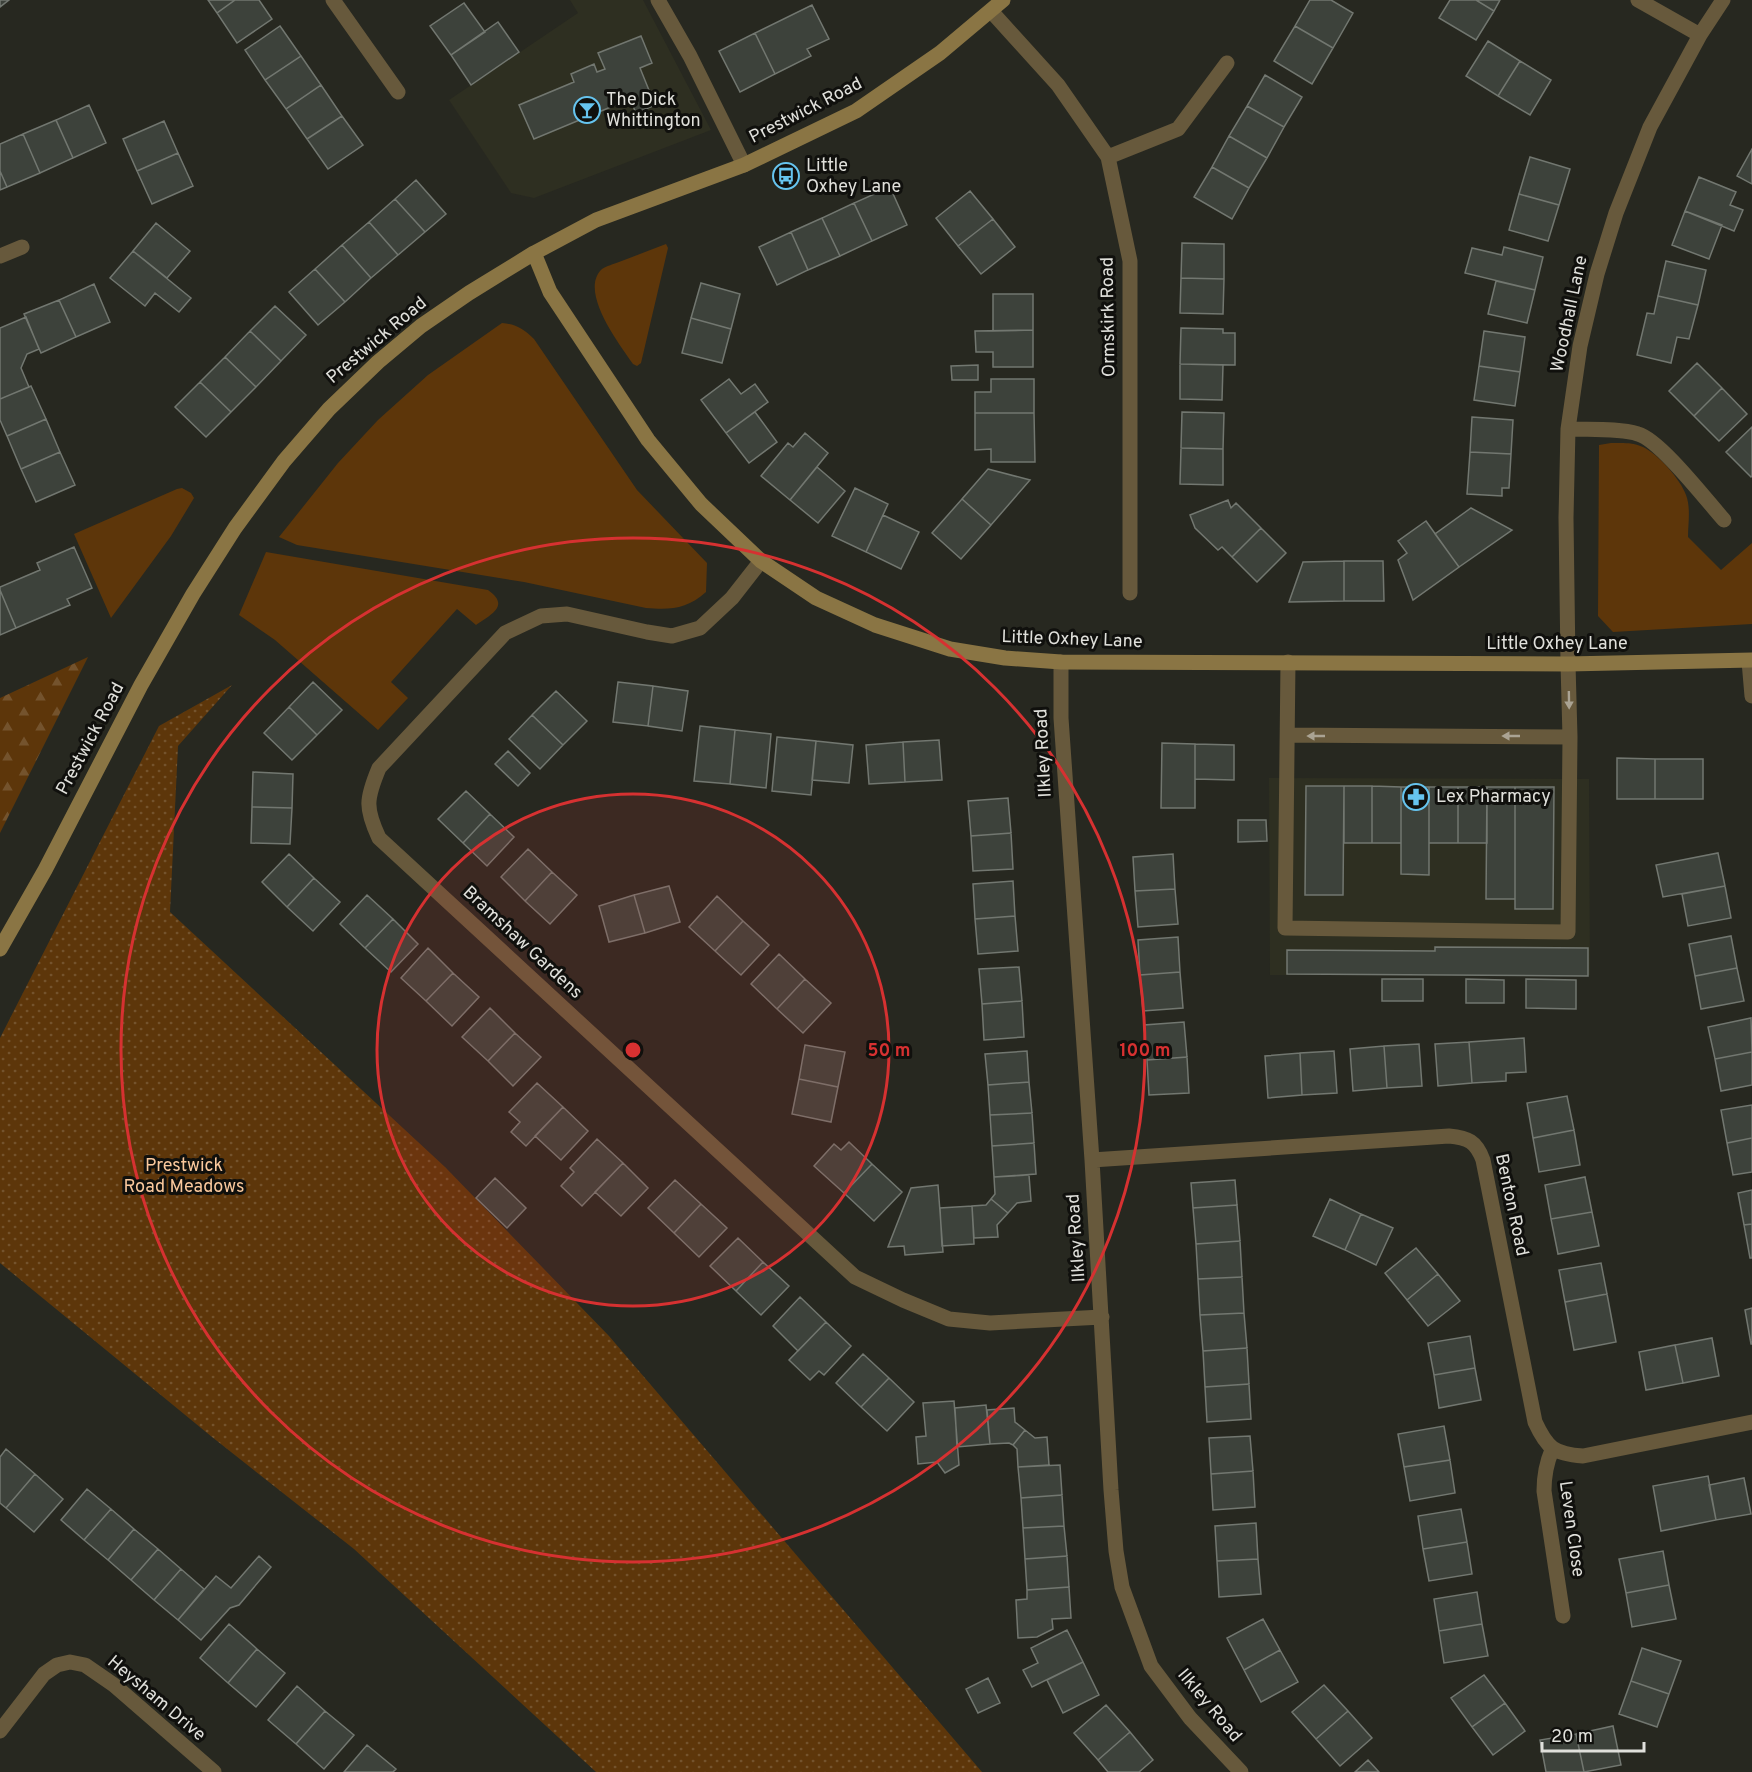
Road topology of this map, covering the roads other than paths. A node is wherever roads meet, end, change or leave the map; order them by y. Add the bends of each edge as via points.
1 (333, 0) edge
2 (658, 0) edge
3 (1003, 0) edge
4 (1638, 0) edge
5 (1723, 0) edge
6 (991, 11) junction
7 (1700, 35) junction
8 (1227, 63) dead end
9 (398, 92) dead end
10 (1108, 157) junction
11 (744, 165) junction
12 (22, 247) dead end
13 (534, 253) junction
14 (0, 256) edge
15 (1568, 429) junction
16 (1724, 520) dead end
17 (761, 561) junction
18 (1130, 593) dead end
19 (1750, 661) edge
20 (1061, 662) junction
21 (1288, 662) junction
22 (1568, 664) junction
23 (1752, 696) edge
24 (1288, 735) junction
25 (1569, 736) junction
26 (0, 949) edge
27 (1092, 1160) junction
28 (1102, 1317) junction
29 (1752, 1422) edge
30 (1552, 1450) junction
31 (1563, 1616) dead end
32 (0, 1731) edge
33 (214, 1772) edge
34 (1241, 1772) edge

1 - 9 street
2 - 11 street
3 - 6 main road, Prestwick Road
4 - 7 street
5 - 7 street, Woodhall Lane
6 - 10 street, Ormskirk Road via 1058,85
6 - 11 main road, Prestwick Road via 940,53 856,111
7 - 15 street, Woodhall Lane via 1650,128 1616,213 1580,346
8 - 10 street via 1178,129
10 - 18 street, Ormskirk Road via 1130,261
11 - 13 main road, Prestwick Road via 596,220
12 - 14 street
13 - 17 main road, Little Oxhey Lane via 550,292 648,440 701,504
13 - 26 main road, Prestwick Road via 421,326 329,409 284,461 235,528 141,685
15 - 16 street via 1641,435 1658,445
15 - 22 street, Woodhall Lane
17 - 20 main road, Little Oxhey Lane via 816,597 875,626 950,649
17 - 28 street, Bramshaw Gardens via 700,628 672,636 567,614 541,616 504,633 379,768 370,791 369,817 379,838 855,1277 949,1319 990,1323
19 - 22 main road, Little Oxhey Lane
19 - 23 street
20 - 21 main road, Little Oxhey Lane
20 - 27 street, Ilkley Road via 1061,718
21 - 22 main road, Little Oxhey Lane
21 - 24 street
22 -> 25 street, Woodhall Lane
25 -> 24 street
24 - 25 street, Woodhall Lane via 1286,928 1568,932
27 - 28 street, Ilkley Road
27 - 30 street, Benton Road via 1466,1138 1480,1151 1483,1160 1535,1422
28 - 34 street, Ilkley Road via 1111,1490 1122,1587 1151,1666 1190,1718
29 - 30 street via 1583,1455
30 - 31 street, Leven Close via 1546,1463 1544,1491
32 - 33 street, Heysham Drive via 44,1674 70,1662 85,1665 114,1685

